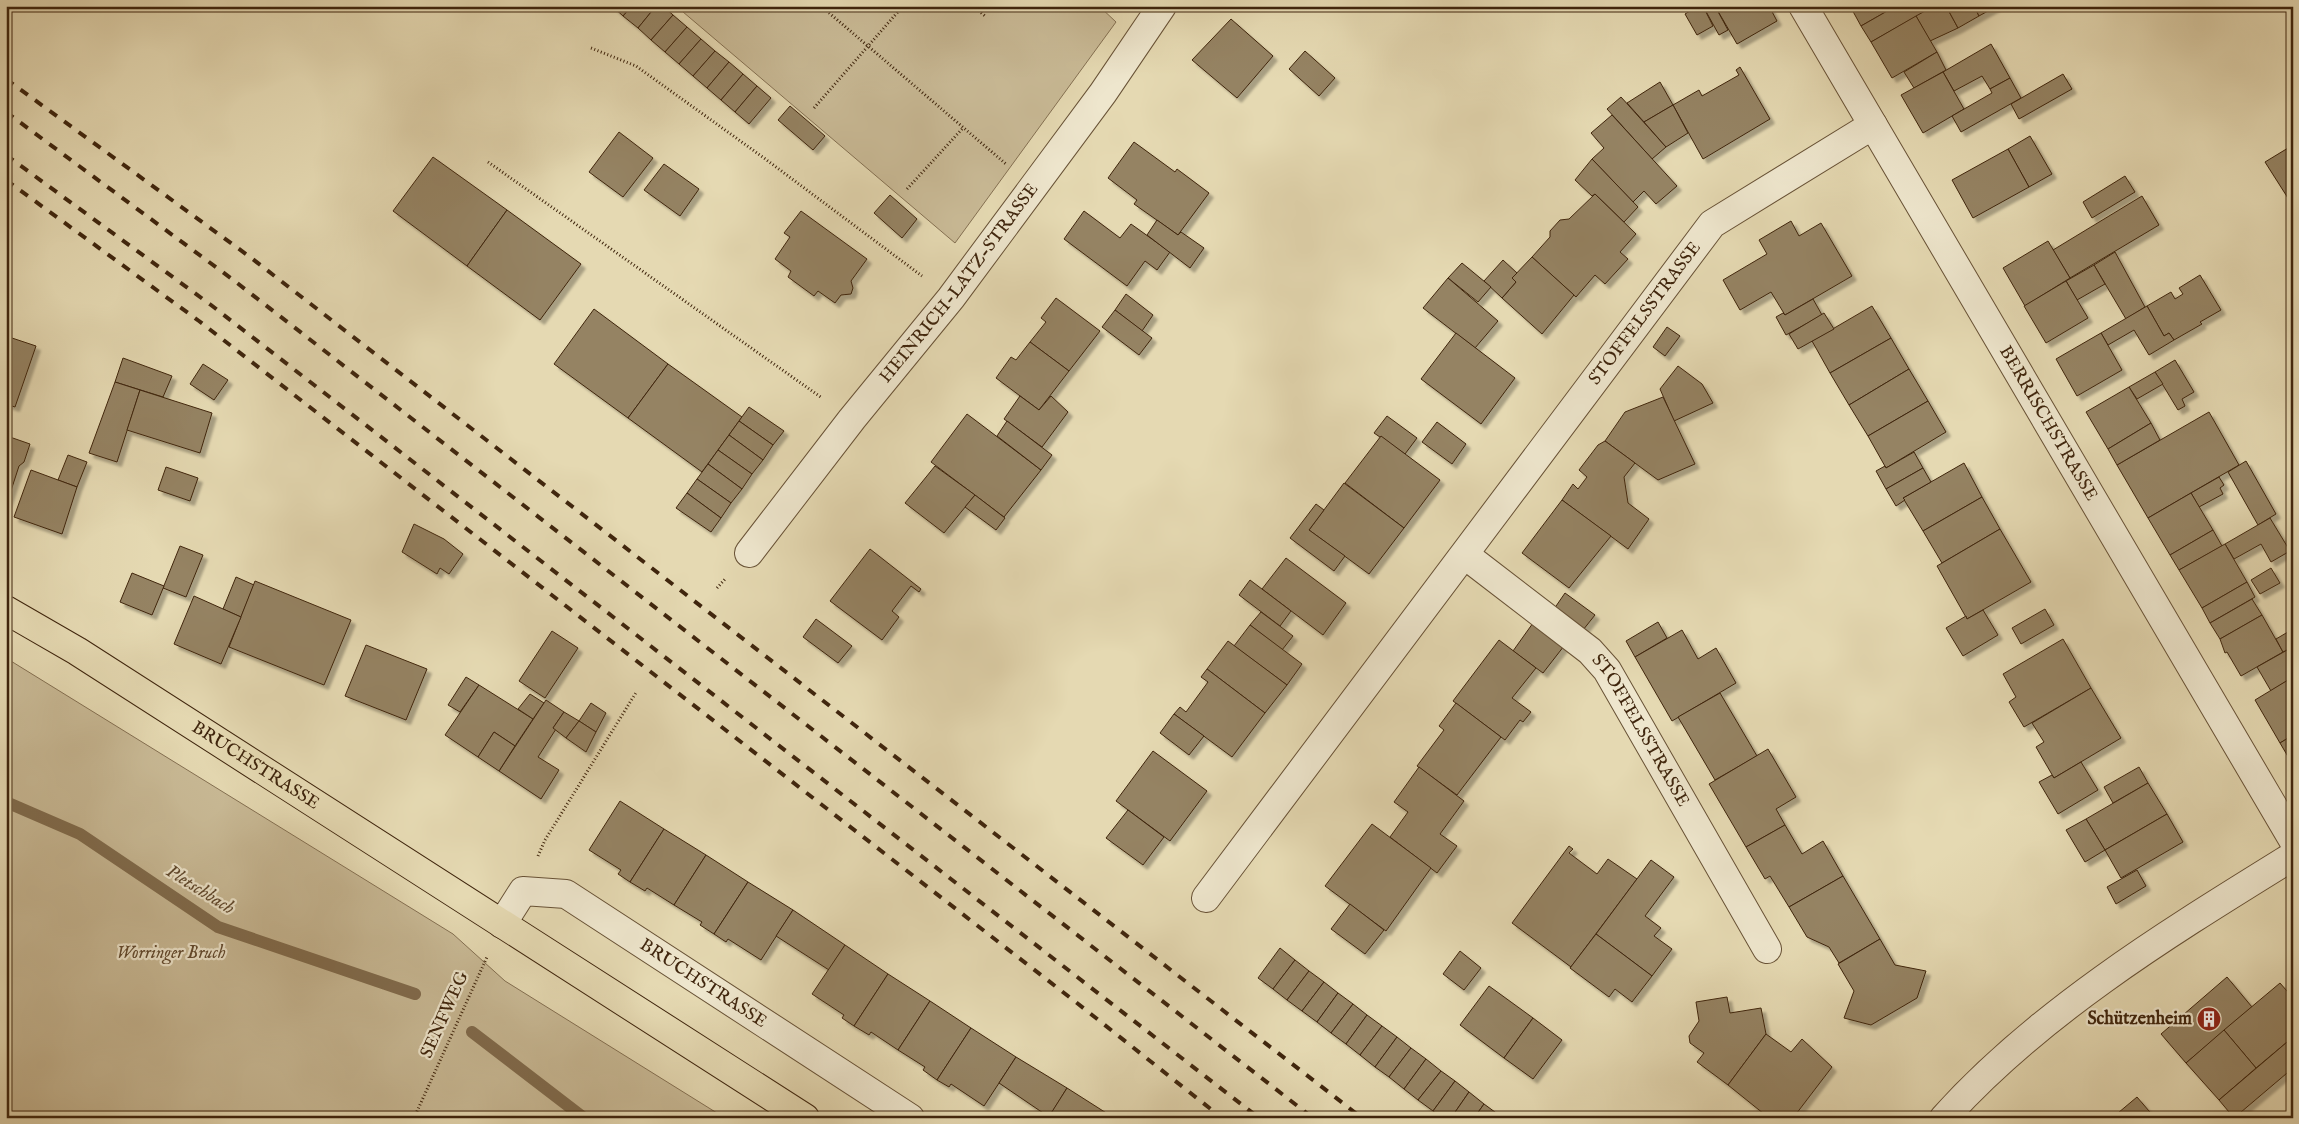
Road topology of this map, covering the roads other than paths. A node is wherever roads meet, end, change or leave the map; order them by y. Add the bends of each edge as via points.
1 (1162, 6) edge
2 (1803, 6) edge
3 (1873, 126) junction
4 (749, 553) dead end
5 (1465, 555) junction
6 (6, 610) edge
7 (2293, 840) edge
8 (2293, 856) edge
9 (1206, 898) dead end
10 (502, 924) junction
11 (1767, 949) dead end
12 (805, 1118) edge
13 (910, 1118) edge
14 (1944, 1118) edge

1 - 4 street, HEINRICH-LATZ-STRASSE via 1103,93 951,298
2 - 3 street, BERRISCHSTRASSE
3 - 5 street, STOFFELSSTRASSE via 1712,224
3 - 7 street, BERRISCHSTRASSE
5 - 9 street, STOFFELSSTRASSE
5 - 11 street, STOFFELSSTRASSE via 1590,651 1606,670
6 - 10 main road, BRUCHSTRASSE via 94,662
8 - 14 street via 2174,929 2044,1024
10 - 12 main road, BRUCHSTRASSE
10 - 13 street, BRUCHSTRASSE via 523,891 566,894

